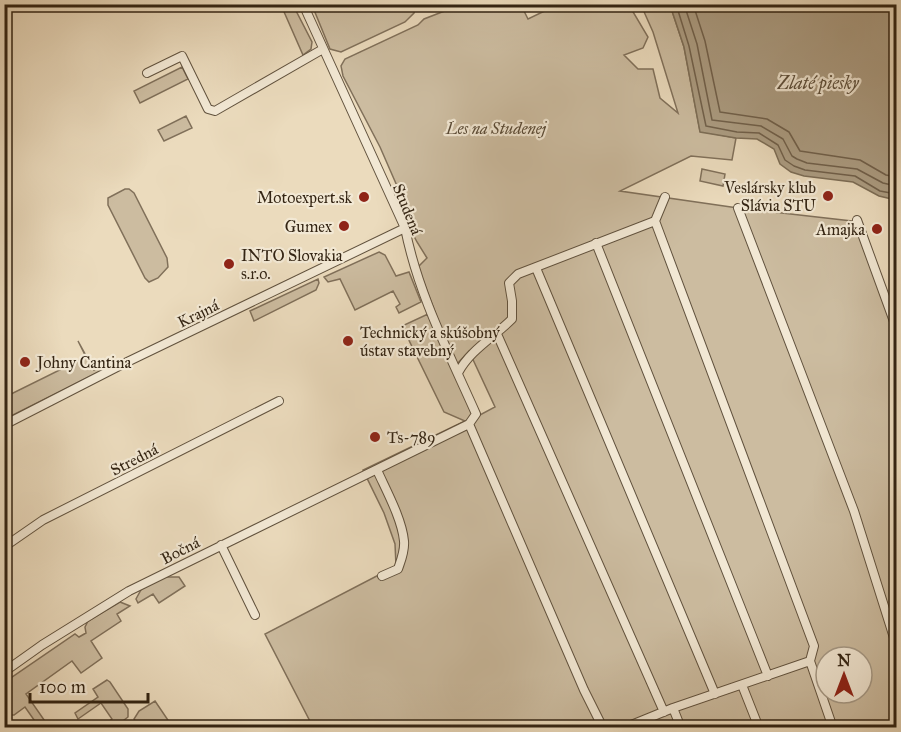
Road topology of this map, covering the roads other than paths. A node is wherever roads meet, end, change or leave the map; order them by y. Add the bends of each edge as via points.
1 (303, 4) edge
2 (323, 49) junction
3 (147, 73) dead end
4 (665, 197) dead end
5 (738, 208) dead end
6 (857, 220) dead end
7 (655, 221) junction
8 (405, 228) junction
9 (596, 243) junction
10 (536, 268) junction
11 (897, 327) edge
12 (497, 334) junction
13 (458, 373) junction
14 (279, 401) dead end
15 (476, 414) joint
16 (469, 424) junction
17 (4, 425) edge
18 (377, 470) junction
19 (221, 545) junction
20 (4, 547) edge
21 (382, 576) dead end
22 (255, 615) dead end
23 (897, 644) edge
24 (810, 661) junction
25 (4, 672) edge
26 (768, 676) junction
27 (742, 685) junction
28 (715, 694) junction
29 (673, 708) junction
30 (664, 712) junction
31 (603, 728) edge
32 (624, 728) edge
33 (681, 728) edge
34 (759, 728) edge
35 (833, 728) edge

1 - 2 street, Studená
2 - 3 street via 215,111 208,109 182,56
2 - 8 street, Studená
4 - 7 street
5 - 23 street via 854,511
6 - 11 street
7 - 9 street
7 - 24 street via 814,646
8 - 13 street, Studená via 423,296
8 - 17 street, Krajná via 123,363
9 - 10 street
9 - 26 street
10 - 12 street via 518,274 509,283 512,319
10 - 28 street
12 - 13 street via 471,354
12 - 30 street
13 - 15 street, Studená
14 - 20 street, Stredná via 43,520
15 - 16 street, Bočná
16 - 18 street, Bočná
16 - 31 street
18 - 19 street, Bočná
18 - 21 street via 404,540 398,569
19 - 22 street
19 - 25 street, Bočná via 129,591
24 - 26 street
24 - 35 street
26 - 27 street
27 - 28 street
27 - 34 street
28 - 29 street
29 - 30 street
29 - 33 street
30 - 32 street

